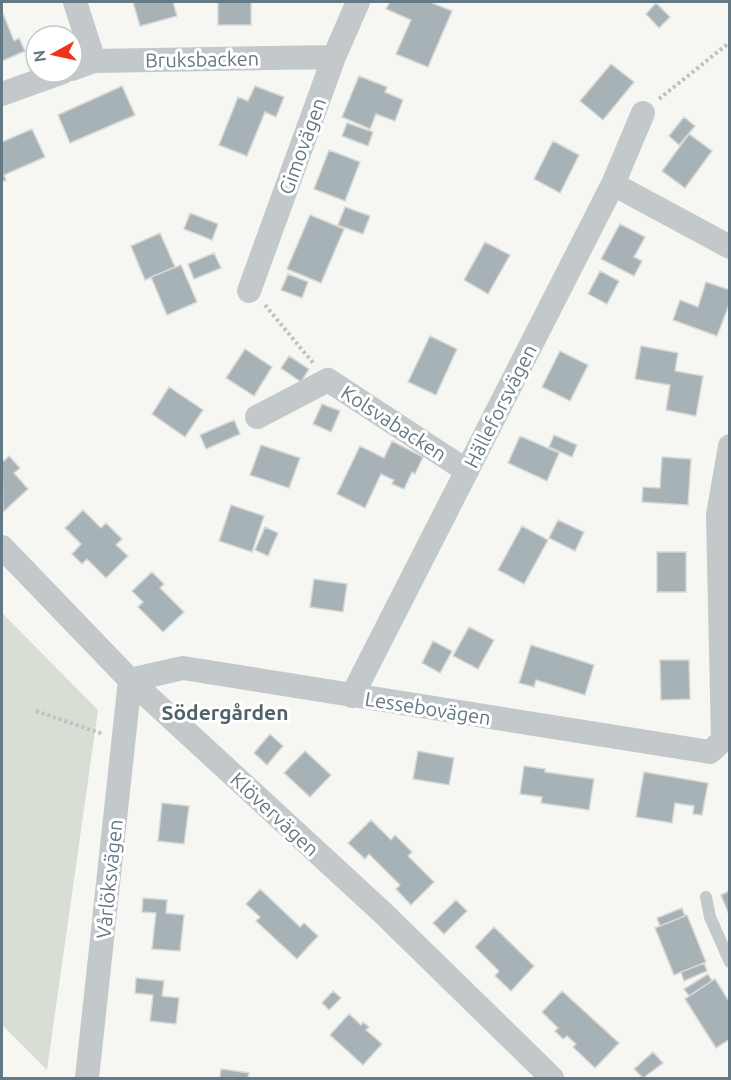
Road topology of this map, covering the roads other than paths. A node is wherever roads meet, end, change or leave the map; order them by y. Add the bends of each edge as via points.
1 (75, 2) edge
2 (358, 2) edge
3 (78, 24) edge
4 (334, 57) junction
5 (84, 65) edge
6 (30, 84) edge
7 (2, 94) edge
8 (643, 113) road end
9 (613, 184) junction
10 (729, 247) edge
11 (250, 289) road end
12 (257, 417) dead end
13 (729, 446) edge
14 (467, 471) junction
15 (2, 547) edge
16 (130, 680) junction
17 (352, 696) junction
18 (706, 897) dead end
19 (728, 958) edge
20 (87, 1078) edge
21 (552, 1078) edge

1 - 3 street
2 - 4 street, Gimovägen
4 - 5 street, Bruksbacken
4 - 11 street, Gimovägen
6 - 7 street
8 - 9 street, Hälleforsvägen
9 - 10 street
9 - 14 street, Hälleforsvägen
12 - 14 street, Kolsvabacken via 328,380
13 - 17 street, Lessebovägen via 718,515 723,740 710,752
14 - 17 street, Hälleforsvägen
15 - 16 street, Klövervägen
16 - 17 street, Lessebovägen via 183,668
16 - 20 street, Vårlöksvägen
16 - 21 street, Klövervägen via 382,912
18 - 19 lane via 710,917

